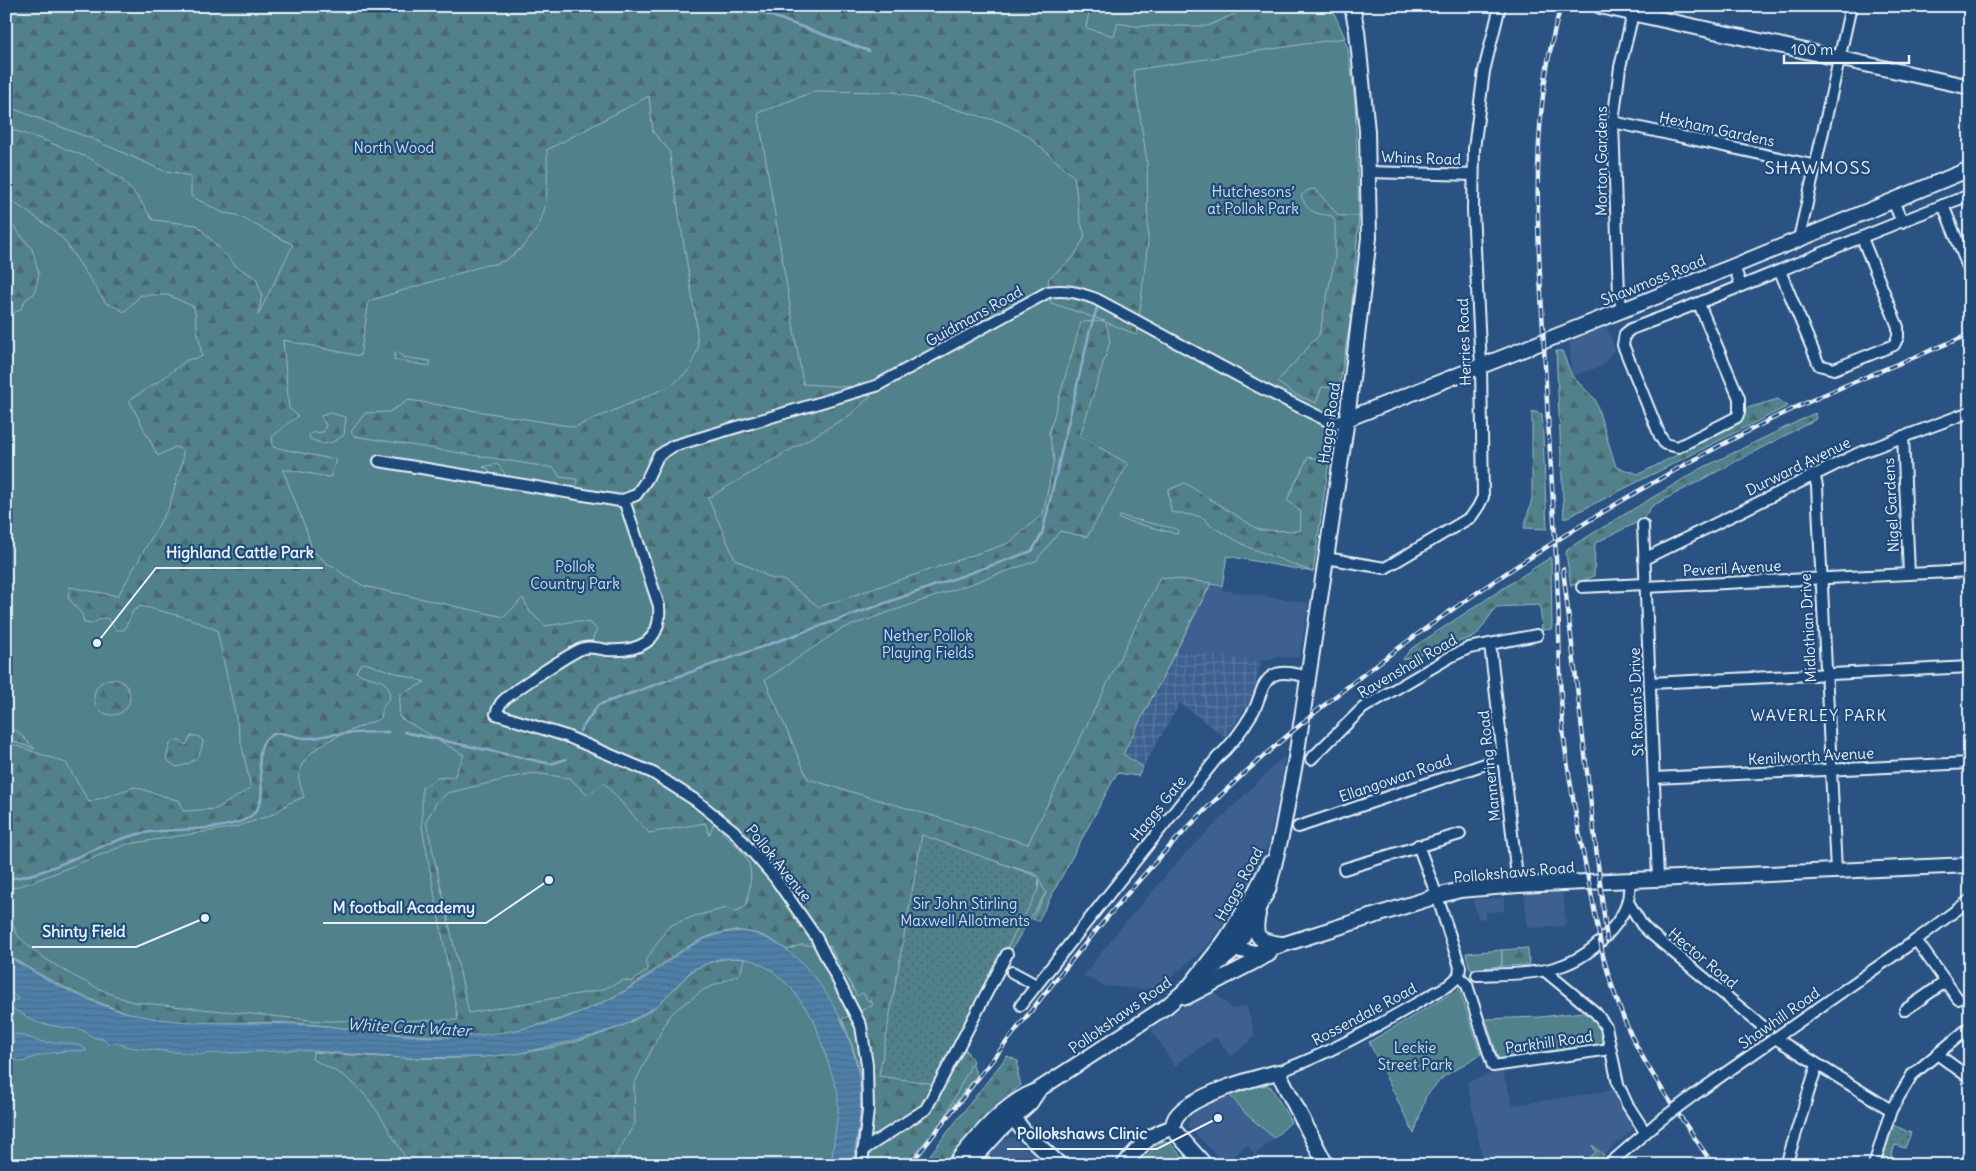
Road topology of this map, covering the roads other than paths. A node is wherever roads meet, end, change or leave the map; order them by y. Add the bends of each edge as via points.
1 (1347, 6) edge
2 (1352, 6) edge
3 (1500, 6) edge
4 (1600, 6) edge
5 (1851, 6) edge
6 (1633, 14) junction
7 (1357, 30) junction
8 (1839, 59) junction
9 (1970, 87) edge
10 (1613, 122) junction
11 (1816, 166) junction
12 (1970, 169) edge
13 (1369, 172) junction
14 (1473, 175) junction
15 (1970, 195) edge
16 (1893, 201) junction
17 (1943, 205) junction
18 (1902, 222) junction
19 (1862, 238) junction
20 (1799, 239) junction
21 (1734, 266) junction
22 (1780, 271) junction
23 (1970, 272) edge
24 (1741, 286) junction
25 (1699, 304) junction
26 (1622, 310) junction
27 (1481, 366) junction
28 (1970, 412) edge
29 (1347, 420) junction
30 (1903, 436) junction
31 (379, 461) dead end
32 (1814, 474) junction
33 (624, 500) junction
34 (1643, 525) dead end
35 (1326, 558) junction
36 (1644, 559) junction
37 (1970, 571) edge
38 (1909, 574) junction
39 (1820, 578) junction
40 (1645, 585) junction
41 (1582, 587) dead end
42 (1537, 636) dead end
43 (1490, 644) junction
44 (1970, 667) edge
45 (1826, 674) junction
46 (1309, 677) junction
47 (1650, 682) junction
48 (1311, 758) dead end
49 (1503, 758) junction
50 (1970, 763) edge
51 (1830, 770) junction
52 (1654, 778) junction
53 (1298, 827) dead end
54 (1460, 834) dead end
55 (1280, 842) junction
56 (1418, 845) junction
57 (1970, 865) edge
58 (1344, 869) dead end
59 (1836, 871) junction
60 (1658, 878) junction
61 (1629, 880) junction
62 (1518, 885) junction
63 (1437, 896) junction
64 (1970, 900) edge
65 (1628, 902) junction
66 (1260, 908) junction
67 (1916, 940) junction
68 (1230, 945) junction
69 (1284, 945) junction
70 (1007, 954) dead end
71 (1545, 971) junction
72 (1012, 972) dead end
73 (1477, 975) dead end
74 (1459, 976) junction
75 (1945, 982) junction
76 (1036, 985) junction
77 (1958, 999) dead end
78 (1021, 1005) dead end
79 (1167, 1006) junction
80 (1906, 1010) dead end
81 (1970, 1027) edge
82 (1767, 1030) dead end
83 (1775, 1038) junction
84 (1610, 1049) junction
85 (1937, 1054) junction
86 (1816, 1064) junction
87 (1278, 1072) junction
88 (1970, 1078) edge
89 (1038, 1090) junction
90 (1891, 1110) junction
91 (1013, 1117) junction
92 (1172, 1128) junction
93 (1645, 1132) junction
94 (862, 1150) junction
95 (862, 1165) edge
96 (954, 1165) edge
97 (968, 1165) edge
98 (1060, 1165) edge
99 (1124, 1165) edge
100 (1205, 1165) edge
101 (1326, 1165) edge
102 (1608, 1165) edge
103 (1786, 1165) edge
104 (1874, 1165) edge

1 - 7 main road
2 - 7 main road, Haggs Road
3 - 14 street, Herries Road via 1484,71
4 - 6 main road
5 - 8 street
6 - 8 main road
6 - 10 street, Morton Gardens via 1620,67
7 - 13 main road, Haggs Road
8 - 9 main road
8 - 11 street
10 - 11 street, Hexham Gardens
10 - 26 street, Morton Gardens
11 - 20 street
12 - 16 main road, Shawmoss Road
13 - 14 street, Whins Road
13 - 29 main road, Haggs Road via 1367,255
14 - 27 street, Herries Road
15 - 17 street
16 - 18 street
16 - 20 main road, Shawmoss Road
17 - 18 street
17 - 23 street
18 - 19 street
19 - 22 street
19 - 22 street via 1898,327 1894,345 1863,358 1834,369 1819,365
20 - 21 main road, Shawmoss Road
21 - 24 street
21 - 26 main road, Shawmoss Road
22 - 24 street
24 - 25 street
25 - 25 street via 1739,398 1739,412 1737,417 1678,448 1665,444 1660,436 1623,341 1631,329
26 - 27 main road, Shawmoss Road
27 - 29 main road, Shawmoss Road
27 - 35 street, Herries Road via 1484,490 1471,517 1385,568
28 - 30 street, Durward Avenue
29 - 33 street, Guidmans Road via 1330,422 1096,299 1060,290 1048,292 876,386 673,446 658,456 636,495
29 - 35 main road, Haggs Road
30 - 32 street, Durward Avenue
30 - 38 street, Nigel Gardens
31 - 33 street
32 - 36 street, Durward Avenue
32 - 39 street, Midlothian Drive
33 - 94 street, Pollok Avenue via 659,606 659,623 654,634 642,646 633,649 620,651 585,647 501,703 496,714 566,736 653,773 734,831 775,878 816,937 861,1026 867,1064 868,1110
34 - 36 street, St Ronan's Drive
35 - 46 main road, Haggs Road
36 - 40 street, St Ronan's Drive
37 - 38 street, Peveril Avenue
38 - 39 street, Peveril Avenue
39 - 40 street, Peveril Avenue
39 - 45 street, Midlothian Drive
40 - 41 street, Peveril Avenue
40 - 47 street, St Ronan's Drive
42 - 43 street, Ravenshall Road
43 - 48 street, Ravenshall Road via 1469,648 1452,656 1363,708
43 - 49 street, Mannering Road
44 - 45 street
45 - 47 street
45 - 51 street, Midlothian Drive
46 - 55 main road, Haggs Road
46 - 76 street, Haggs Gate via 1282,673 1268,679 1254,710 1228,748
47 - 52 street, St Ronan's Drive
49 - 53 street, Ellangowan Road
49 - 62 street, Mannering Road
50 - 51 street, Kenilworth Avenue
51 - 52 street, Kenilworth Avenue
51 - 59 street, Midlothian Drive
52 - 60 street, St Ronan's Drive
54 - 56 street
55 - 66 main road, Haggs Road via 1272,878
55 - 68 main road, Haggs Road
56 - 58 street
56 - 63 street
57 - 59 main road, Pollokshaws Road
59 - 60 main road, Pollokshaws Road
60 - 61 main road, Pollokshaws Road
61 - 62 main road, Pollokshaws Road
61 - 65 street
62 - 63 main road, Pollokshaws Road via 1460,890
63 - 69 main road, Pollokshaws Road
63 - 74 street via 1460,967
64 - 67 street, Shawhill Road
65 - 71 street via 1618,921 1598,944 1575,961
65 - 82 street, Hector Road via 1649,932
66 - 68 main road, Haggs Road
66 - 69 main road via 1258,937 1262,942
67 - 75 street
67 - 83 street, Shawhill Road
68 - 69 main road, Pollokshaws Road via 1256,954
68 - 79 main road, Pollokshaws Road
69 - 79 main road via 1250,966
70 - 94 street via 926,1109
71 - 73 street
71 - 84 street via 1596,1013 1606,1027
72 - 76 street
74 - 84 street, Parkhill Road via 1467,984 1493,1066
74 - 87 street, Rossendale Road via 1449,985 1359,1036
75 - 77 street
75 - 80 street
76 - 78 street, Haggs Gate
79 - 89 main road, Pollokshaws Road
81 - 85 street
83 - 86 street
83 - 93 street, Shawhill Road, bridge
84 - 93 street via 1618,1084
85 - 88 street
85 - 90 street via 1912,1075
86 - 90 street
86 - 103 street
87 - 92 main road via 1236,1083 1211,1094 1176,1116
87 - 101 main road
89 - 91 main road, Pollokshaws Road via 1030,1103
89 - 96 main road, Pollokshaws Road via 1024,1096 1001,1114
90 - 104 street
91 - 97 main road, Pollokshaws Road
91 - 98 main road via 1025,1133
92 - 99 main road via 1150,1136
92 - 100 main road
93 - 102 street, Shawhill Road
94 - 95 street, Pollok Avenue

